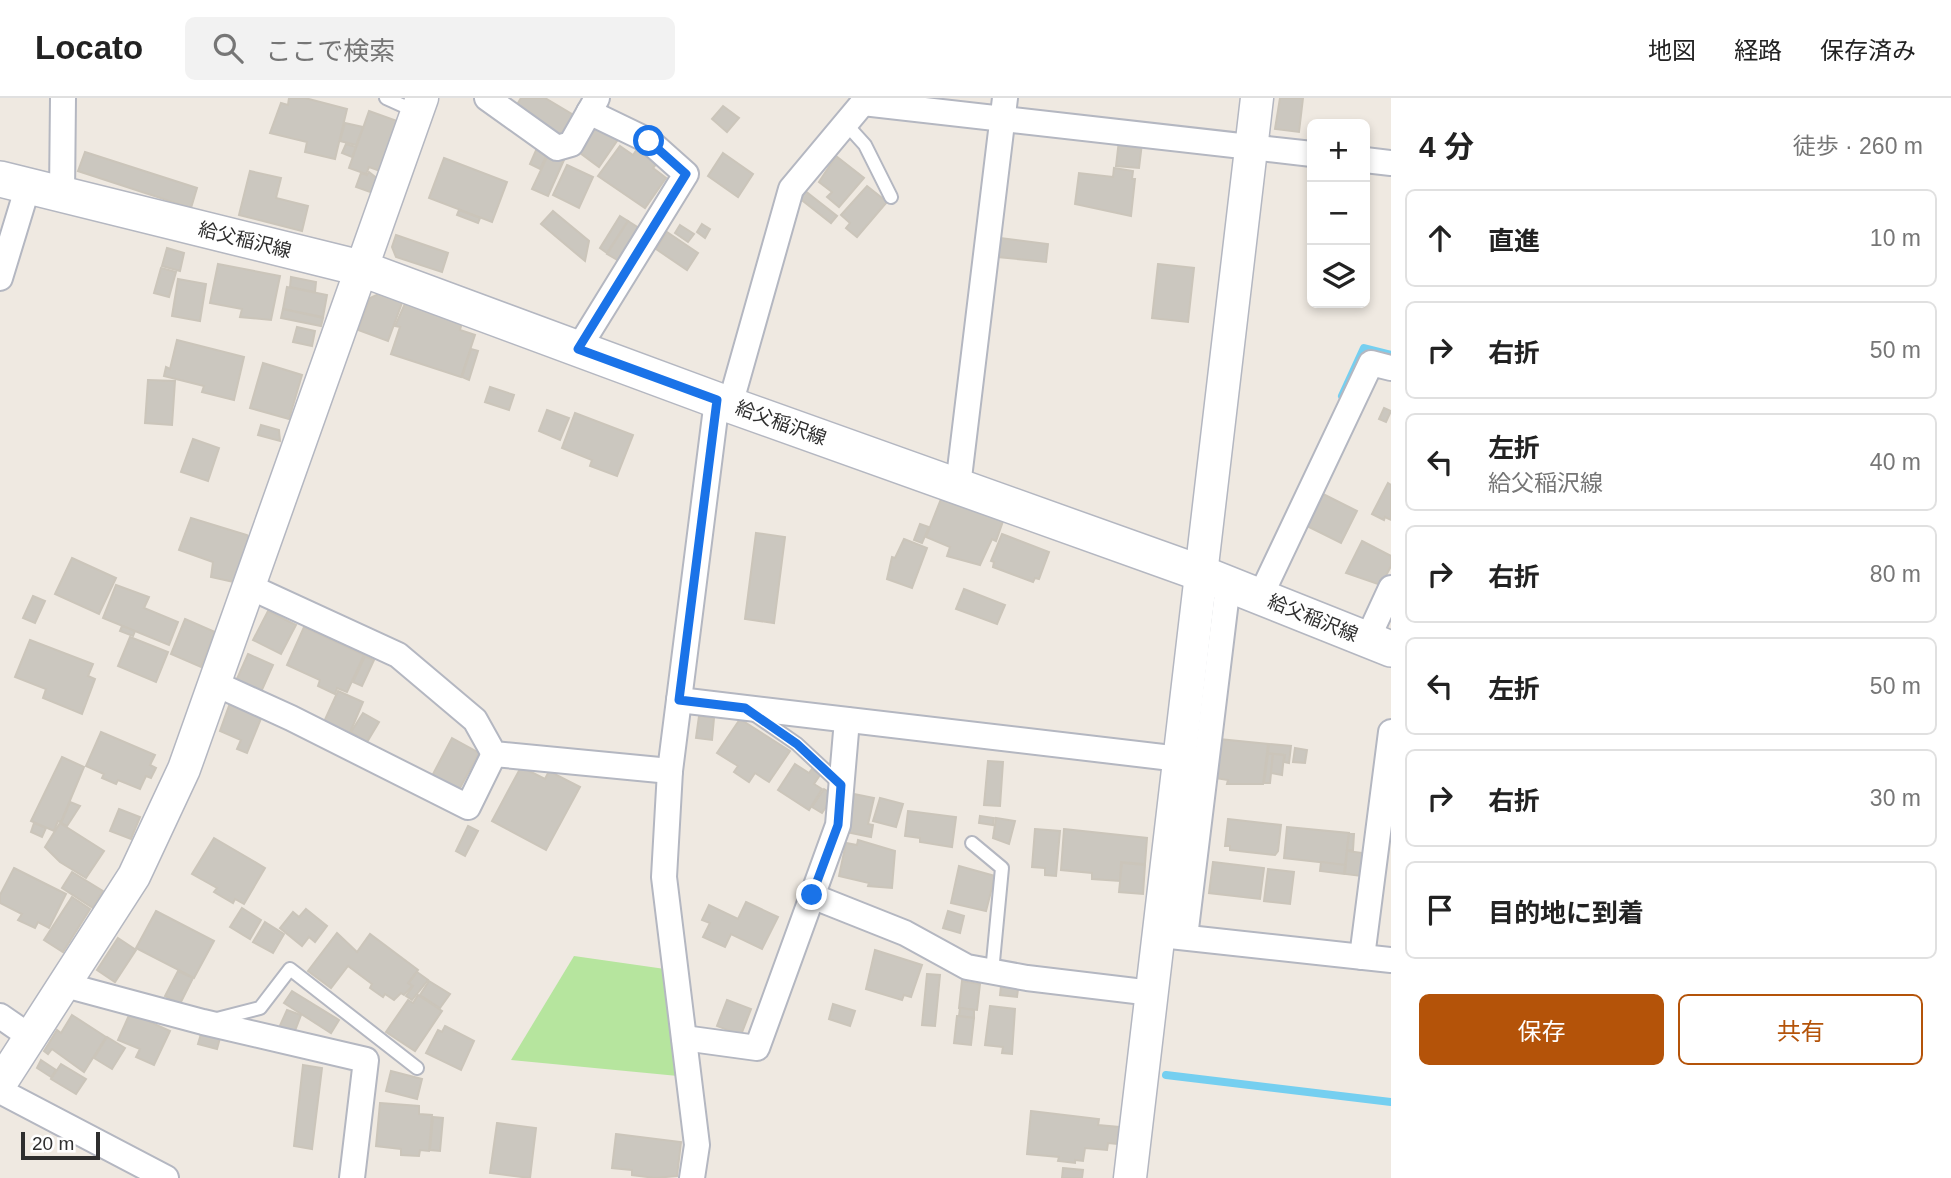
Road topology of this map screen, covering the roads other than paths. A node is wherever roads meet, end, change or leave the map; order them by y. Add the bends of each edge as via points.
1 (63, 98) edge
2 (386, 98) edge
3 (487, 98) edge
4 (1257, 98) edge
5 (420, 105) edge
6 (593, 105) edge
7 (858, 106) edge
8 (1004, 108) edge
9 (1251, 148) junction
10 (1307, 154) edge
11 (1370, 161) edge
12 (1391, 163) edge
13 (14, 182) edge
14 (62, 194) junction
15 (891, 197) dead end
16 (360, 268) junction
17 (0, 278) edge
18 (578, 349) junction
19 (1391, 368) edge
20 (723, 403) junction
21 (958, 486) junction
22 (1215, 579) junction
23 (248, 586) junction
24 (1391, 588) edge
25 (1260, 597) junction
26 (1379, 645) edge
27 (214, 683) junction
28 (679, 700) junction
29 (745, 708) junction
30 (847, 720) junction
31 (1391, 732) edge
32 (494, 754) junction
33 (1180, 759) junction
34 (670, 771) junction
35 (841, 785) junction
36 (972, 843) dead end
37 (812, 895) junction
38 (1172, 936) junction
39 (1362, 957) junction
40 (1391, 960) edge
41 (992, 972) junction
42 (65, 985) junction
43 (1152, 993) junction
44 (0, 1016) edge
45 (203, 1022) junction
46 (370, 1031) junction
47 (32, 1038) junction
48 (684, 1038) junction
49 (366, 1060) junction
50 (417, 1068) dead end
51 (0, 1084) edge
52 (0, 1091) edge
53 (166, 1178) edge
54 (352, 1178) edge
55 (692, 1178) edge
56 (1130, 1178) edge

1 - 14 street
2 - 5 lane
3 - 6 street via 557,148 571,144
4 - 9 street
5 - 16 street
6 - 18 street via 649,141 686,174
7 - 8 street
7 - 15 lane via 865,145
7 - 20 street via 792,189
8 - 9 street
8 - 21 street
9 - 10 street
9 - 22 street
11 - 12 street
13 - 14 main road, 給父稲沢線
13 - 17 street
14 - 16 main road, 給父稲沢線
16 - 18 main road, 給父稲沢線
16 - 23 street
18 - 20 main road, 給父稲沢線
19 - 25 street via 1371,363
20 - 21 main road, 給父稲沢線
20 - 28 street
21 - 22 main road, 給父稲沢線
22 - 25 main road, 給父稲沢線
22 - 33 street
22 - 38 street
23 - 27 street
23 - 32 street via 398,655 475,720
24 - 26 street
25 - 26 main road, 給父稲沢線
27 - 32 street via 468,807
27 - 42 street via 184,769 134,876
28 - 29 street
28 - 34 street
29 - 30 street
29 - 35 lane via 797,744
30 - 33 street
30 - 35 street
31 - 39 street
32 - 34 street
33 - 38 street
34 - 48 street via 664,877
35 - 37 street via 838,825
36 - 41 lane via 1002,868
37 - 41 street via 905,933 967,967
37 - 48 street via 757,1048
38 - 39 street
38 - 43 street
39 - 40 street
41 - 43 street
42 - 45 street
42 - 47 street
43 - 56 street
44 - 47 street
45 - 46 lane via 260,1007 290,969
45 - 49 street
46 - 49 lane
46 - 50 lane
47 - 51 street
48 - 55 street via 697,1145
49 - 54 street
52 - 53 street

